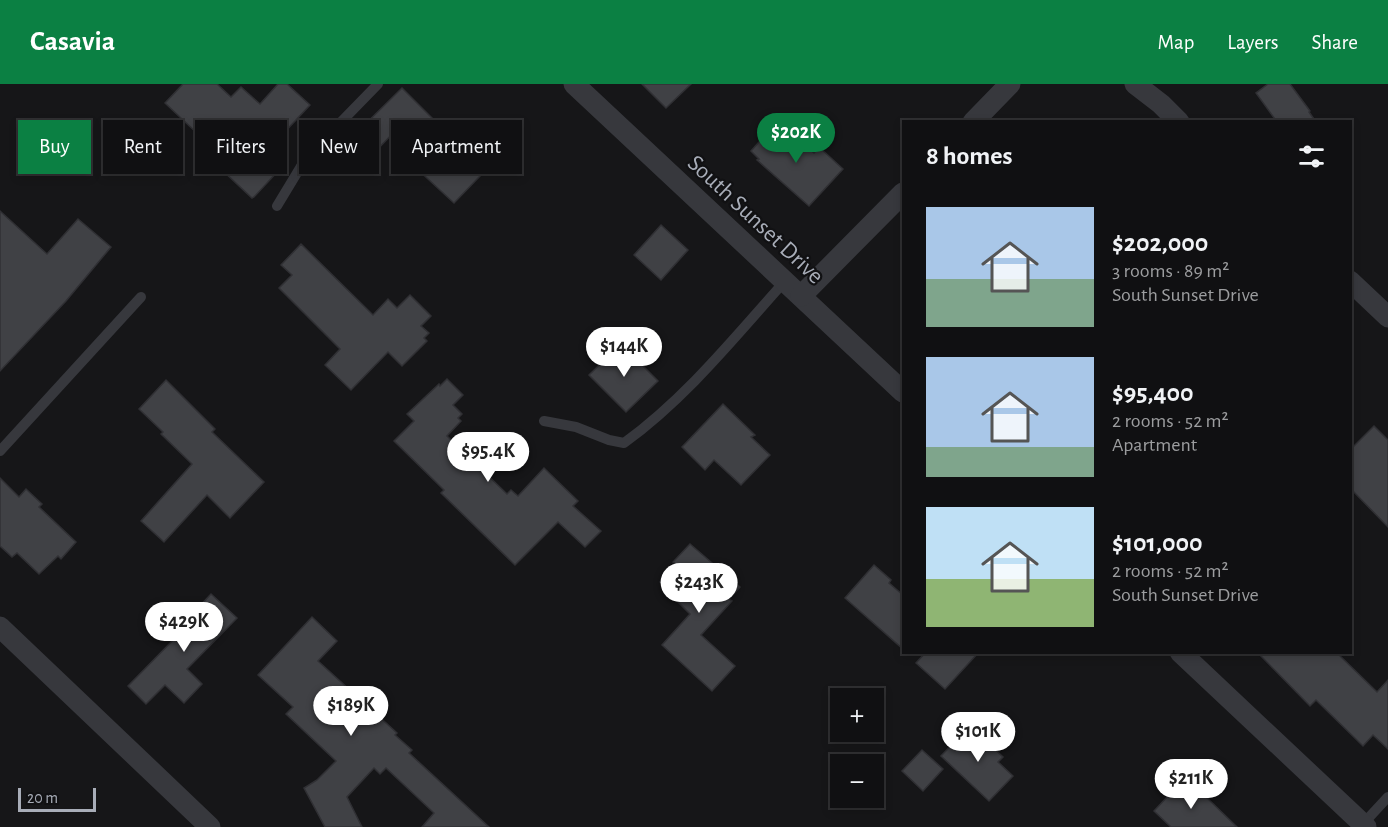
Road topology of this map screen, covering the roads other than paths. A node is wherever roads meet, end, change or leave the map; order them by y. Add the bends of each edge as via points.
1 (378, 84) edge
2 (574, 84) edge
3 (1010, 84) edge
4 (1135, 84) edge
5 (975, 120) edge
6 (1177, 120) edge
7 (902, 194) edge
8 (277, 206) dead end
9 (785, 281) junction
10 (1352, 283) edge
11 (801, 296) junction
12 (141, 297) dead end
13 (1388, 317) edge
14 (902, 391) edge
15 (544, 421) dead end
16 (0, 451) edge
17 (0, 627) edge
18 (1182, 654) edge
19 (1388, 797) edge
20 (1365, 826) edge
21 (210, 827) edge

1 - 8 lane via 306,158
2 - 9 street, South Sunset Drive
3 - 5 street
4 - 6 street
7 - 11 street
9 - 11 street, South Sunset Drive
9 - 15 lane via 689,388 624,443
10 - 13 street
11 - 14 street, South Sunset Drive
12 - 16 lane
17 - 21 street
18 - 20 street
19 - 20 lane

